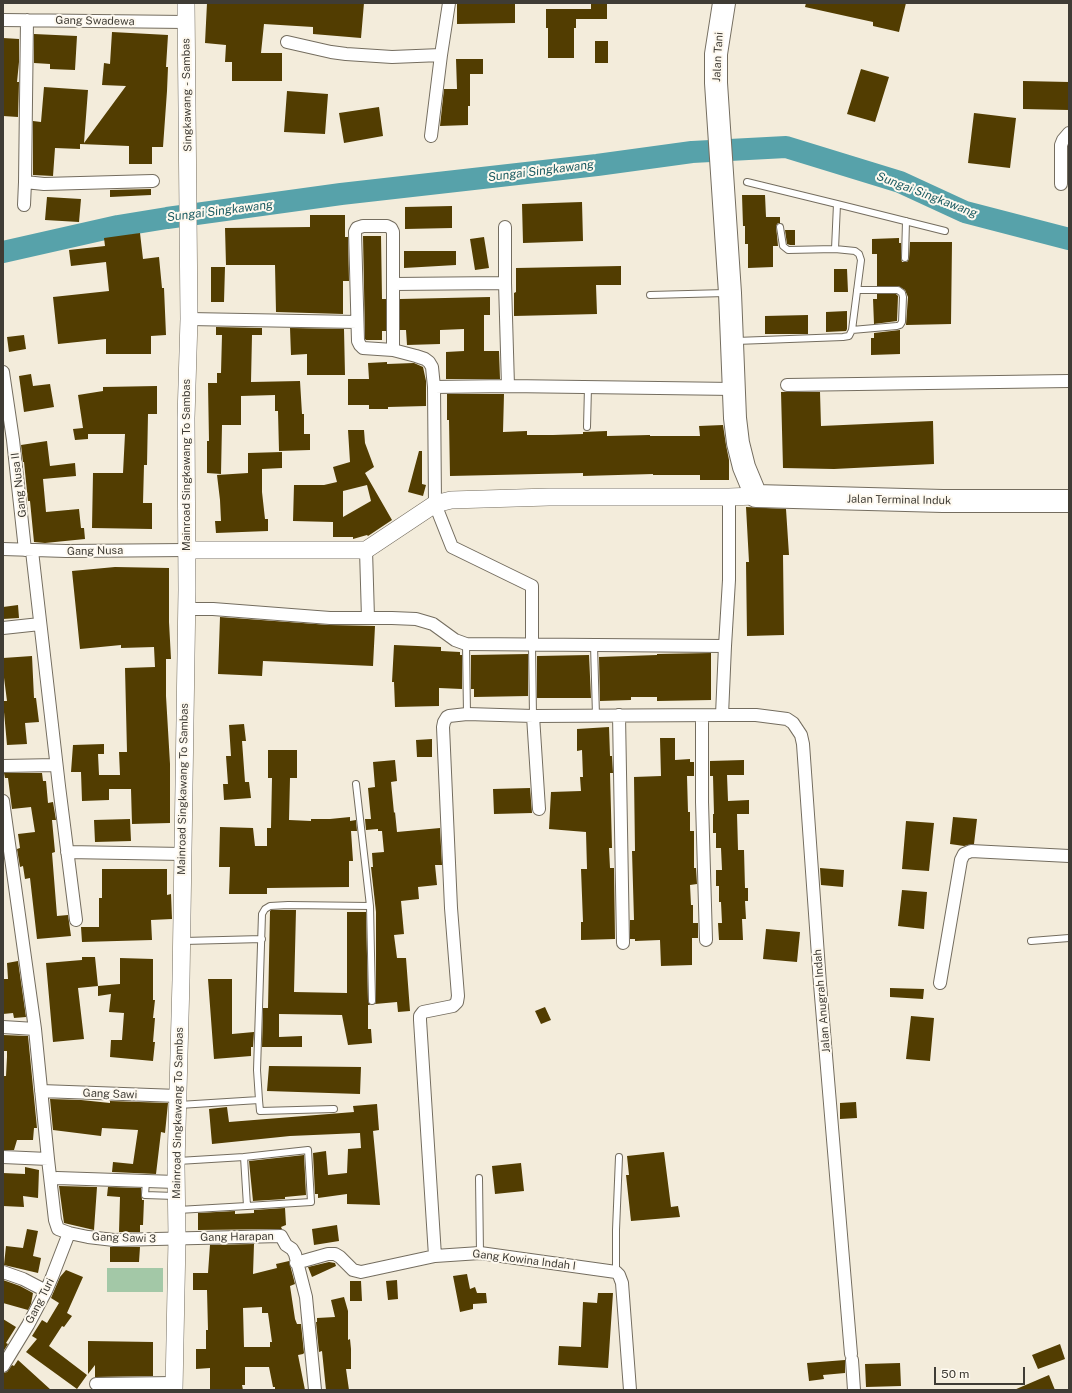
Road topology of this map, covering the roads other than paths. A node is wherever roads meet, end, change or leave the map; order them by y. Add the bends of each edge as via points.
1 (186, 3) edge
2 (449, 3) edge
3 (724, 3) edge
4 (3, 20) edge
5 (28, 20) junction
6 (186, 22) junction
7 (287, 42) dead end
8 (441, 55) junction
9 (1069, 133) edge
10 (431, 136) dead end
11 (153, 181) dead end
12 (26, 182) junction
13 (747, 182) dead end
14 (1061, 184) dead end
15 (188, 187) joint
16 (837, 204) junction
17 (24, 205) dead end
18 (906, 221) junction
19 (505, 226) dead end
20 (780, 227) dead end
21 (945, 230) dead end
22 (835, 249) junction
23 (905, 258) dead end
24 (505, 283) junction
25 (393, 284) junction
26 (857, 290) junction
27 (730, 293) junction
28 (650, 295) dead end
29 (189, 319) junction
30 (357, 322) junction
31 (852, 330) junction
32 (732, 342) junction
33 (393, 350) junction
34 (3, 372) edge
35 (1069, 381) edge
36 (787, 385) dead end
37 (508, 386) junction
38 (434, 387) junction
39 (588, 388) junction
40 (734, 389) junction
41 (587, 427) dead end
42 (756, 496) junction
43 (729, 497) junction
44 (1069, 501) edge
45 (435, 504) junction
46 (3, 549) edge
47 (29, 550) junction
48 (186, 550) junction
49 (366, 550) junction
50 (186, 609) junction
51 (368, 618) junction
52 (40, 624) junction
53 (3, 628) edge
54 (466, 644) junction
55 (532, 645) junction
56 (594, 645) junction
57 (725, 646) junction
58 (467, 714) junction
59 (619, 715) junction
60 (722, 715) junction
61 (533, 716) junction
62 (596, 716) junction
63 (702, 716) junction
64 (56, 765) junction
65 (3, 766) edge
66 (356, 784) dead end
67 (3, 800) edge
68 (539, 808) dead end
69 (67, 852) junction
70 (183, 854) junction
71 (1069, 856) edge
72 (8, 872) edge
73 (370, 906) junction
74 (76, 920) dead end
75 (1069, 938) edge
76 (262, 940) junction
77 (706, 940) dead end
78 (1031, 941) dead end
79 (181, 942) junction
80 (623, 943) dead end
81 (940, 983) dead end
82 (372, 1001) dead end
83 (3, 1027) edge
84 (35, 1029) junction
85 (41, 1092) junction
86 (259, 1100) junction
87 (178, 1101) junction
88 (334, 1109) dead end
89 (3, 1157) edge
90 (244, 1157) junction
91 (619, 1157) dead end
92 (48, 1158) junction
93 (176, 1161) junction
94 (57, 1178) dead end
95 (479, 1178) dead end
96 (176, 1196) junction
97 (247, 1206) junction
98 (69, 1233) junction
99 (176, 1238) junction
100 (480, 1253) junction
101 (435, 1256) junction
102 (296, 1263) junction
103 (3, 1272) edge
104 (616, 1272) junction
105 (46, 1290) junction
106 (3, 1366) edge
107 (96, 1384) dead end
108 (174, 1387) edge
109 (315, 1390) edge
110 (630, 1390) edge
111 (854, 1390) edge

1 - 6 street, Singkawang - Sambas
2 - 8 street
3 - 27 highway, Jalan Tani via 716,54 716,83
4 - 5 street, Gang Swadewa
5 - 6 street, Gang Swadewa
5 - 12 street
6 - 15 street, Singkawang - Sambas
7 - 8 street via 346,54 392,57
8 - 10 street
9 - 14 street via 1061,145
11 - 12 street via 44,184
12 - 17 street
13 - 16 lane
15 - 29 street, Mainroad Singkawang To Sambas
16 - 18 lane
16 - 22 lane
18 - 21 lane
18 - 23 lane
19 - 24 street
20 - 22 lane via 784,246 788,250
22 - 26 lane via 855,251 859,254 861,260
24 - 25 street
24 - 37 street
25 - 30 street via 391,228 357,228
25 - 33 street
26 - 31 lane
26 - 31 lane via 902,292 902,322 897,326
27 - 28 lane
27 - 32 highway, Jalan Tani
29 - 30 street
29 - 48 street, Mainroad Singkawang To Sambas
30 - 33 street via 358,341 363,348
31 - 32 lane via 849,336 843,337
32 - 40 highway, Jalan Tani
33 - 38 street via 429,362
34 - 47 street, Gang Nusa II
35 - 36 street
37 - 38 street
37 - 39 street
38 - 45 street
39 - 40 street
39 - 41 lane
40 - 42 highway, Jalan Tani via 738,443 744,467
42 - 43 street, Jalan Terminal Induk
42 - 44 highway, Jalan Terminal Induk via 943,501
43 - 45 street, Jalan Terminal Induk via 495,498 451,500
43 - 57 street via 729,580
45 - 49 street
45 - 55 street via 452,547 532,586
46 - 47 street, Gang Nusa
47 - 48 street, Gang Nusa
47 - 52 street, Gang Nusa II
48 - 49 street
48 - 50 street, Mainroad Singkawang To Sambas
49 - 51 street
50 - 51 street
50 - 70 street, Mainroad Singkawang To Sambas
51 - 54 street via 416,619 433,624 455,640
52 - 53 street
52 - 64 street, Gang Nusa II
54 - 55 street
54 - 58 lane
55 - 56 street
55 - 61 lane
56 - 57 street
56 - 62 lane
57 - 60 street
58 - 61 street, Jalan Anugrah Indah
58 - 101 street, Jalan Anugrah Indah via 447,717 443,727 451,908 458,996 453,1006 423,1012 420,1016
59 - 62 street, Jalan Anugrah Indah
59 - 63 street, Jalan Anugrah Indah
59 - 80 street
60 - 63 street, Jalan Anugrah Indah
60 - 111 street, Jalan Anugrah Indah via 756,714 787,718 801,735 803,744
61 - 62 street, Jalan Anugrah Indah
61 - 68 street
63 - 77 street
64 - 65 street
64 - 69 street, Gang Nusa II
66 - 73 lane
67 - 72 street
69 - 70 street
69 - 74 street, Gang Nusa II
70 - 79 street, Mainroad Singkawang To Sambas
71 - 81 street via 971,851 964,854
72 - 84 street
73 - 76 lane via 270,906 262,914
73 - 82 lane
75 - 78 lane
76 - 79 lane
76 - 86 lane via 257,1070
79 - 87 street, Mainroad Singkawang To Sambas
83 - 84 street
84 - 85 street
85 - 87 street, Gang Sawi
85 - 92 street
86 - 87 lane
86 - 88 lane via 260,1111
87 - 93 street, Mainroad Singkawang To Sambas
89 - 92 street
90 - 93 lane
90 - 97 lane
90 - 97 lane via 308,1150 311,1202
91 - 104 lane
92 - 98 street, Gang Sawi 3 via 54,1220 58,1229
93 - 96 street, Mainroad Singkawang To Sambas
94 - 96 street via 146,1181
95 - 100 lane
96 - 97 lane
96 - 99 street, Mainroad Singkawang To Sambas
98 - 99 street, Gang Sawi 3 via 114,1240
98 - 105 street, Gang Turi
99 - 102 street, Gang Harapan via 281,1236 295,1254
99 - 108 street, Mainroad Singkawang To Sambas
100 - 101 street, Gang Kowina Indah I
100 - 104 street, Gang Kowina Indah I
101 - 102 street, Gang Kowina Indah I via 361,1272 352,1270 335,1254
102 - 109 street, Gang Harapan via 308,1305
103 - 105 street
104 - 110 street via 622,1283
105 - 106 street, Gang Turi
107 - 108 street

